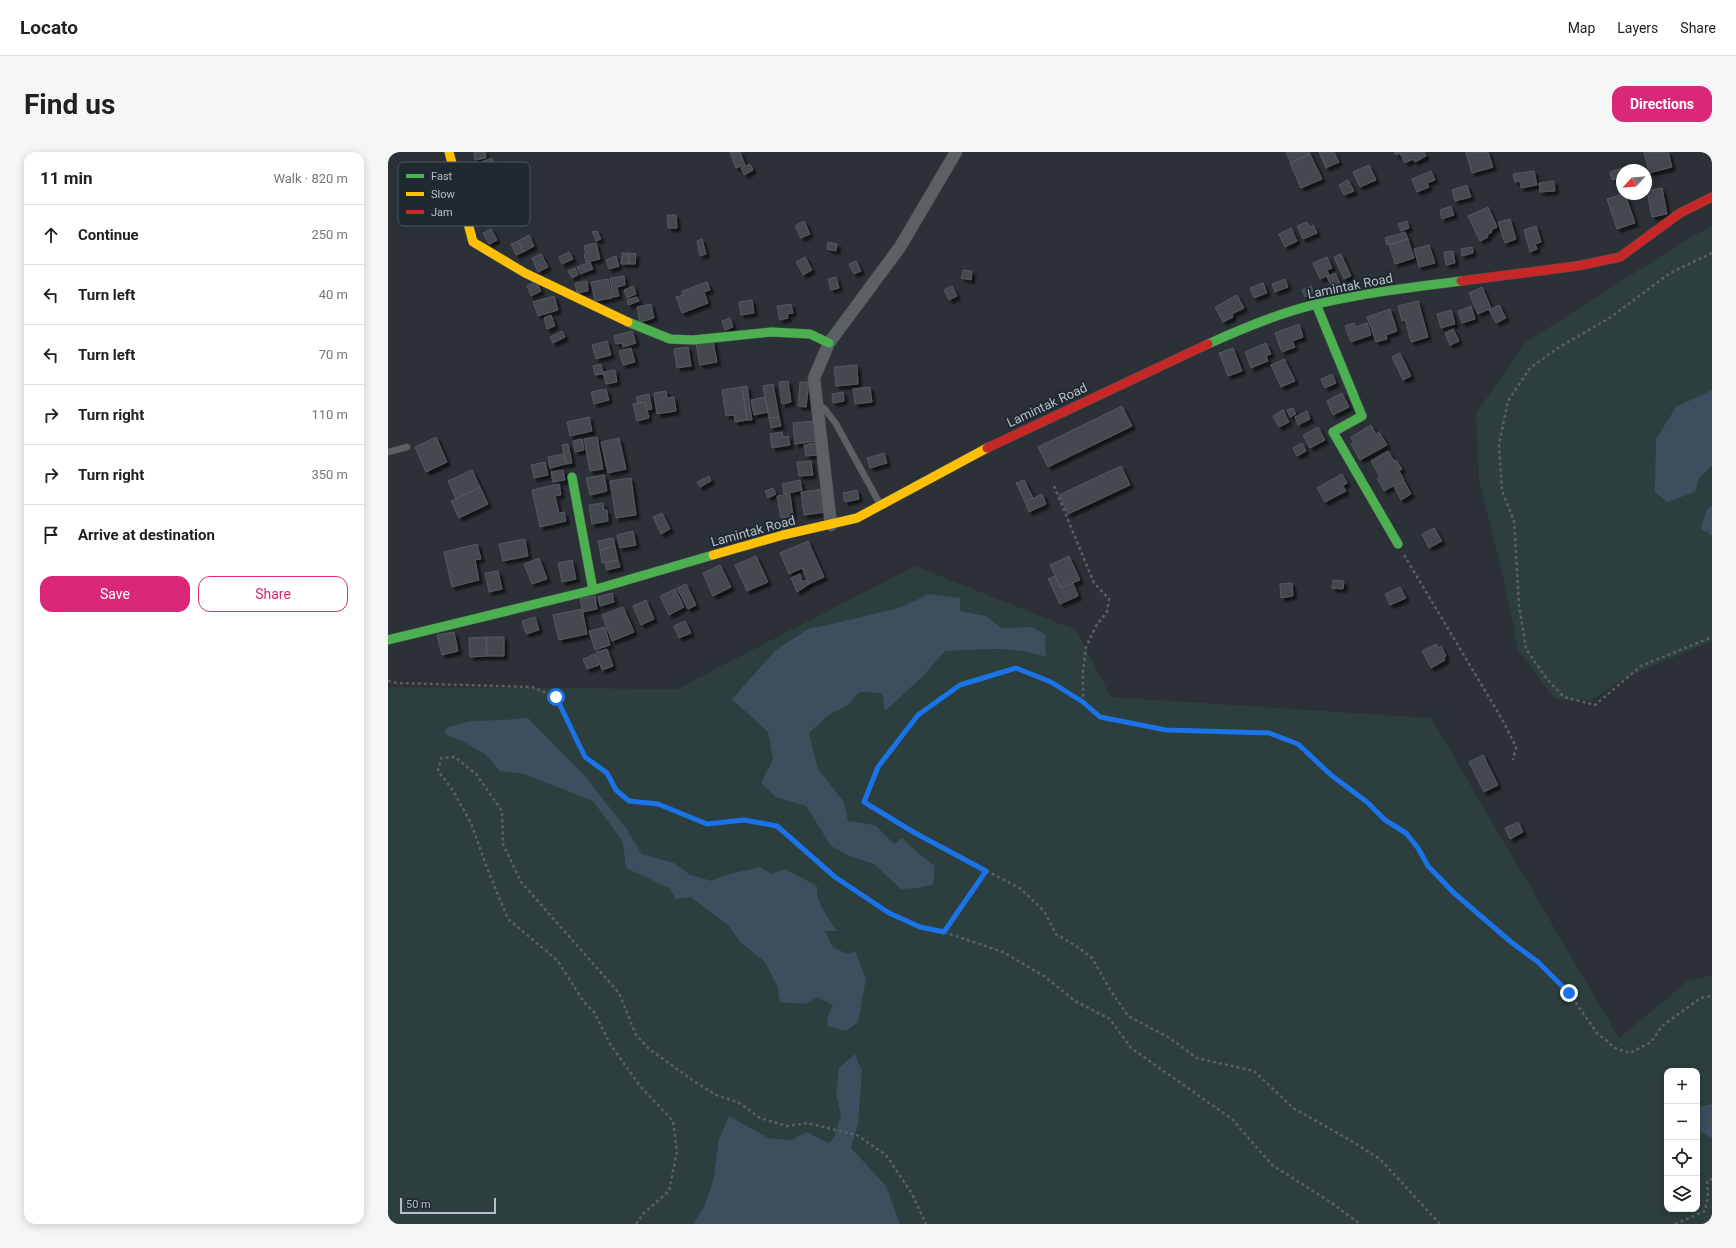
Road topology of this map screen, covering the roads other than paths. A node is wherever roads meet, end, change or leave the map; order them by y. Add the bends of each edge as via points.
1 (449, 152) edge
2 (956, 152) edge
3 (452, 162) edge
4 (1712, 197) edge
5 (469, 226) edge
6 (1316, 304) junction
7 (829, 343) junction
8 (817, 406) junction
9 (407, 447) dead end
10 (388, 452) edge
11 (572, 477) dead end
12 (881, 505) junction
13 (831, 525) junction
14 (1398, 544) road end
15 (593, 590) junction
16 (388, 640) edge

1 - 3 main road
2 - 7 street via 900,247
4 - 6 main road, Lamintak Road via 1680,213 1620,257 1577,266 1391,290
5 - 7 main road via 473,242 525,273 645,330 670,339 692,340 770,332 810,334
6 - 12 main road, Lamintak Road via 1212,342 1007,438
6 - 14 main road via 1362,416 1333,432
7 - 8 street via 814,378
8 - 12 lane via 824,408 836,424
8 - 13 street
9 - 10 lane
11 - 15 main road
12 - 13 main road, Lamintak Road via 857,518
13 - 15 main road, Lamintak Road via 783,534
15 - 16 main road, Lamintak Road

